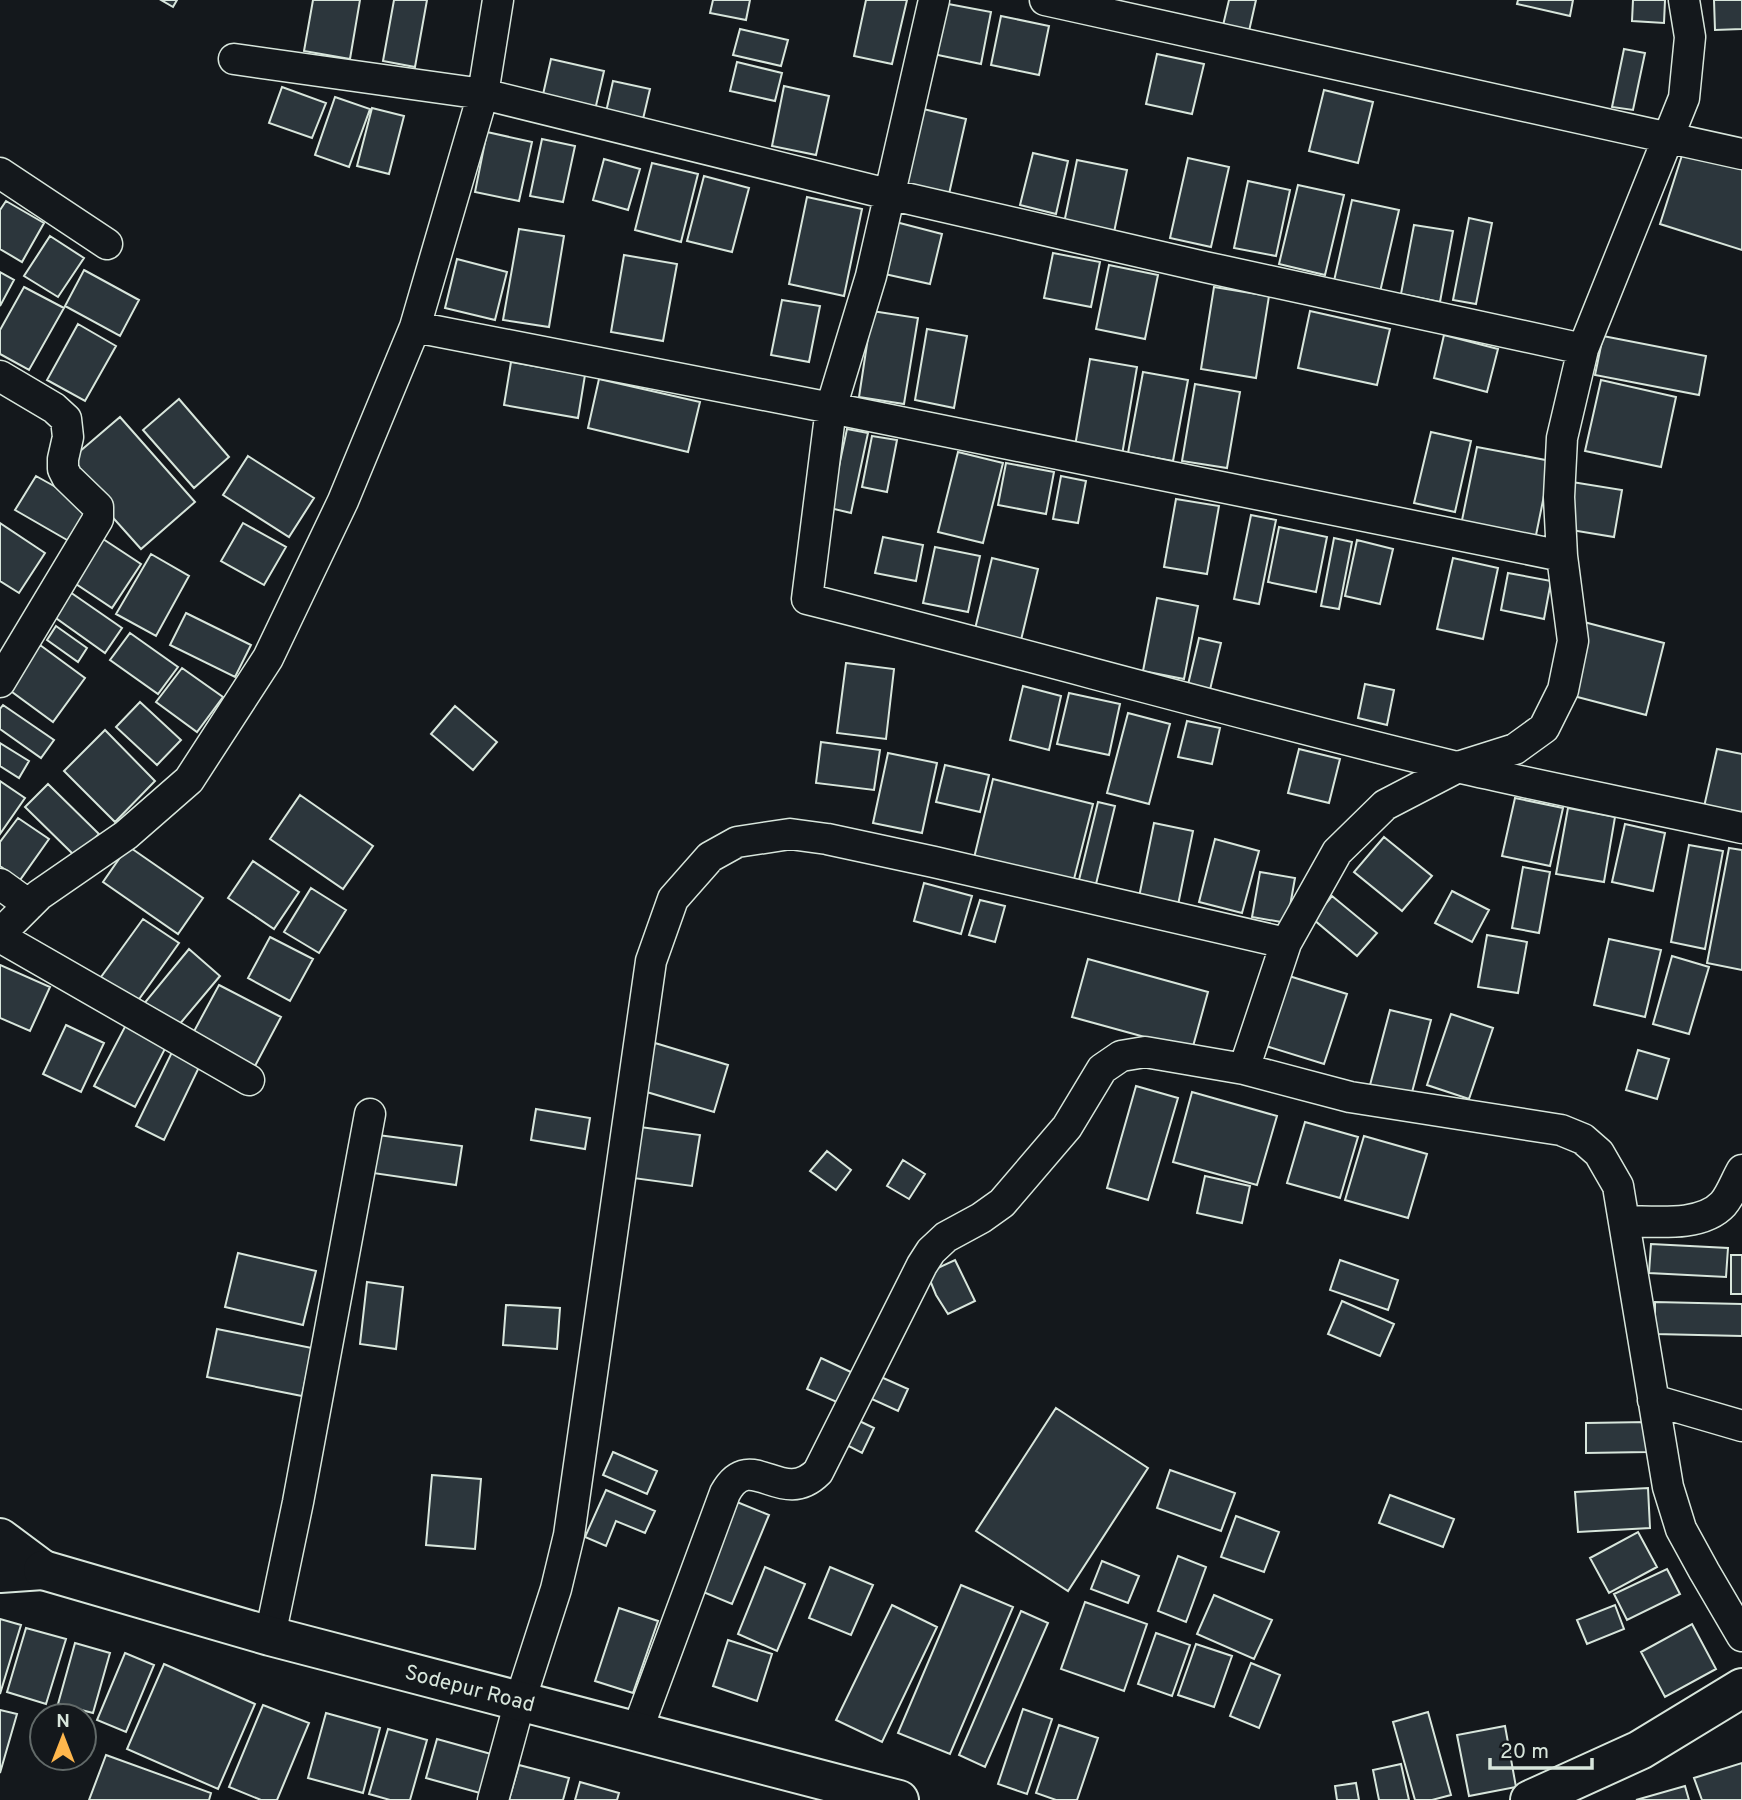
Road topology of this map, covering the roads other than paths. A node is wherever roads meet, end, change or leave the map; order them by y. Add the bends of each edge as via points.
1 (498, 0) edge
2 (934, 0) edge
3 (1045, 0) edge
4 (1684, 0) edge
5 (234, 59) dead end
6 (483, 94) junction
7 (1669, 138) junction
8 (1742, 155) edge
9 (0, 173) edge
10 (888, 194) junction
11 (107, 244) dead end
12 (415, 327) junction
13 (1583, 349) junction
14 (0, 376) edge
15 (831, 408) junction
16 (1562, 556) junction
17 (0, 682) edge
18 (1458, 767) junction
19 (1742, 828) edge
20 (0, 884) edge
21 (29, 905) junction
22 (0, 935) edge
23 (1286, 943) junction
24 (1244, 1069) junction
25 (249, 1080) dead end
26 (370, 1114) dead end
27 (1742, 1170) edge
28 (1624, 1221) junction
29 (1653, 1399) junction
30 (1742, 1426) edge
31 (0, 1538) edge
32 (43, 1570) junction
33 (0, 1573) edge
34 (270, 1636) junction
35 (1742, 1636) edge
36 (1742, 1688) edge
37 (520, 1701) junction
38 (637, 1731) junction
39 (493, 1800) edge
40 (899, 1800) edge
41 (1530, 1800) edge

1 - 6 street
2 - 10 street
3 - 7 street
4 - 7 street via 1690,37 1684,98
5 - 6 street
6 - 10 street
6 - 12 street
7 - 8 street
7 - 13 street
9 - 11 street
10 - 13 street
10 - 15 street
12 - 15 street
12 - 21 street via 343,501 268,658 189,780 126,835
13 - 16 street via 1562,438
14 - 17 street via 66,419 63,468 98,507 99,514
15 - 16 street
15 - 18 street via 807,598
16 - 18 street via 1573,641 1563,690 1544,728 1515,749
18 - 19 street
18 - 23 street via 1385,805 1337,852
20 - 21 street
21 - 22 street
22 - 25 street
23 - 24 street
23 - 37 street via 827,839 790,834 737,842 710,857 673,899 650,961 569,1535
24 - 28 street via 1350,1097 1561,1130 1583,1139 1599,1153 1618,1186
24 - 38 street via 1145,1052 1121,1056 1102,1069 1067,1127 1002,1203 931,1251 818,1472 801,1484 787,1485 754,1474 731,1482
26 - 34 street
27 - 28 street via 1723,1204 1704,1217 1678,1222
28 - 29 street
29 - 30 street
29 - 35 street via 1668,1486 1681,1529
31 - 32 main road, Sodepur Road
32 - 33 main road, Sodepur Road
32 - 34 main road, Sodepur Road
34 - 37 main road, Sodepur Road
36 - 41 main road via 1640,1750
37 - 38 main road, Sodepur Road
37 - 39 street
38 - 40 main road, Sodepur Road

